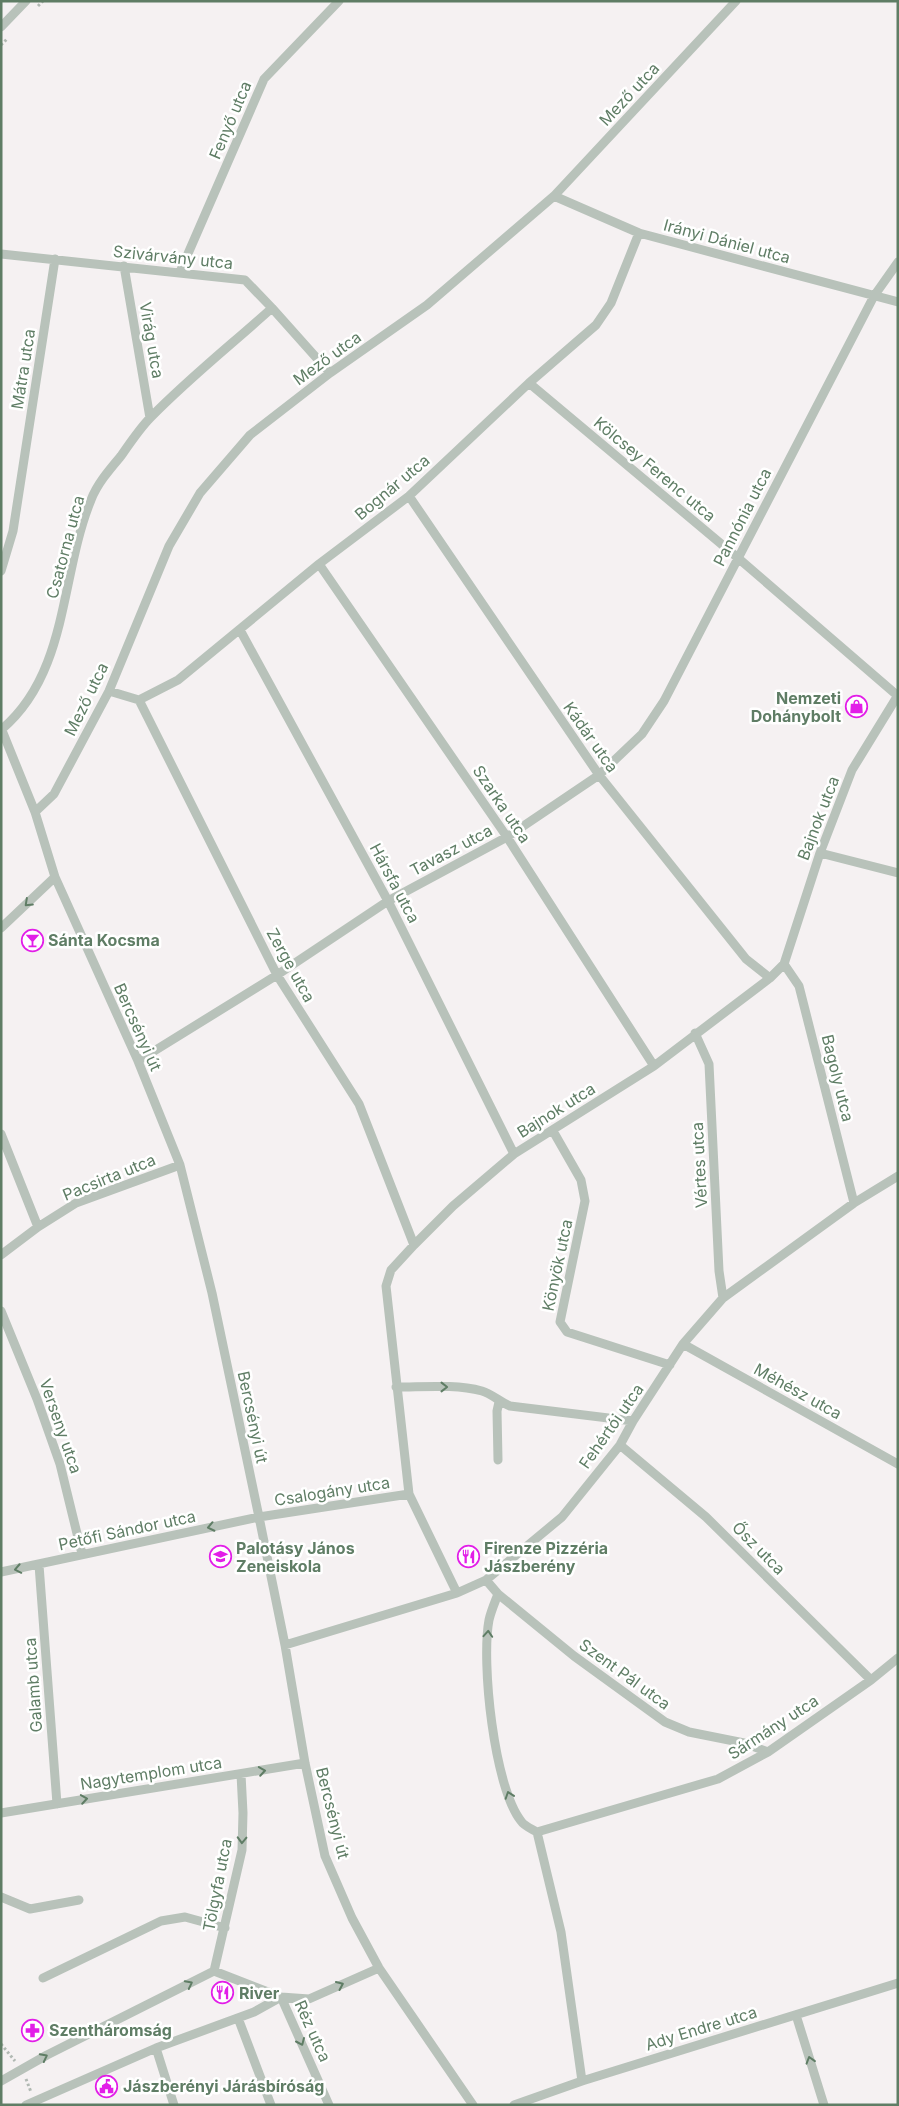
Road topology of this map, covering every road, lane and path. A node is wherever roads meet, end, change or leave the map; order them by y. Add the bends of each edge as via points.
1 (26, 1) edge
2 (338, 1) edge
3 (736, 1) edge
4 (1, 27) edge
5 (554, 196) junction
6 (639, 233) junction
7 (1, 254) edge
8 (55, 259) junction
9 (898, 262) edge
10 (124, 266) junction
11 (180, 272) junction
12 (874, 296) junction
13 (898, 302) edge
14 (272, 308) junction
15 (330, 373) junction
16 (529, 383) junction
17 (150, 418) junction
18 (409, 496) junction
19 (738, 558) junction
20 (319, 564) junction
21 (1, 570) edge
22 (240, 630) junction
23 (109, 691) junction
24 (898, 695) edge
25 (139, 700) junction
26 (2, 728) edge
27 (599, 775) junction
28 (35, 812) junction
29 (507, 837) junction
30 (820, 853) junction
31 (898, 873) edge
32 (55, 877) junction
33 (388, 901) junction
34 (1, 928) edge
35 (784, 964) junction
36 (277, 975) junction
37 (770, 978) junction
38 (695, 1033) junction
39 (138, 1061) junction
40 (654, 1066) junction
41 (553, 1131) junction
42 (1, 1134) edge
43 (514, 1154) junction
44 (180, 1165) junction
45 (898, 1176) edge
46 (854, 1203) junction
47 (38, 1227) junction
48 (414, 1245) junction
49 (1, 1255) edge
50 (723, 1298) junction
51 (1, 1311) edge
52 (683, 1344) junction
53 (670, 1366) junction
54 (396, 1387) junction
55 (499, 1402) junction
56 (633, 1421) junction
57 (620, 1445) junction
58 (498, 1460) dead end
59 (898, 1464) edge
60 (409, 1494) junction
61 (259, 1517) junction
62 (82, 1554) junction
63 (39, 1565) junction
64 (1, 1572) edge
65 (486, 1580) junction
66 (457, 1593) junction
67 (498, 1594) junction
68 (285, 1645) junction
69 (898, 1658) edge
70 (871, 1680) junction
71 (768, 1752) junction
72 (305, 1763) junction
73 (241, 1774) junction
74 (57, 1804) junction
75 (1, 1813) edge
76 (537, 1832) junction
77 (1, 1897) edge
78 (79, 1900) dead end
79 (225, 1928) junction
80 (379, 1968) junction
81 (214, 1971) junction
82 (43, 1978) dead end
83 (898, 1983) edge
84 (281, 1997) junction
85 (796, 2014) junction
86 (238, 2018) junction
87 (1, 2044) edge
88 (156, 2048) junction
89 (21, 2070) junction
90 (1, 2081) edge
91 (582, 2081) junction
92 (35, 2100) junction
93 (26, 2105) edge
94 (174, 2105) edge
95 (271, 2105) edge
96 (329, 2105) edge
97 (473, 2105) edge
98 (514, 2105) edge
99 (824, 2105) edge

1 - 4 street
2 - 11 street, Fenyő utca via 264,80
3 - 5 street, Mező utca
5 - 6 street, Irányi Dániel utca
5 - 15 street, Mező utca via 427,305
6 - 12 street, Irányi Dániel utca
6 - 16 street, Bognár utca via 611,303 596,325
7 - 8 street, Szivárvány utca
8 - 10 street, Szivárvány utca
8 - 21 street, Mátra utca via 13,531
9 - 12 street, Pannónia utca
10 - 11 street, Szivárvány utca
10 - 17 street, Virág utca
11 - 14 street, Szivárvány utca via 245,280
12 - 13 street, Irányi Dániel utca
12 - 19 street, Pannónia utca
14 - 15 street, Szivárvány utca
14 - 17 street, Csatorna utca
15 - 23 street, Mező utca via 250,435 200,493 169,546
16 - 18 street, Bognár utca
16 - 19 street, Kölcsey Ferenc utca
17 - 26 street, Csatorna utca via 91,498 49,658 32,696 15,718
18 - 20 street, Bognár utca
18 - 27 street, Kádár utca
19 - 24 street, Kölcsey Ferenc utca
19 - 27 street, Pannónia utca via 664,701 642,734
20 - 22 street, Bognár utca
20 - 29 street, Szarka utca
22 - 25 street, Bognár utca via 178,680
22 - 33 street, Hársfa utca
23 - 25 street
23 - 28 street, Mező utca via 54,794
24 - 30 street, Bajnok utca via 852,770
25 - 36 street, Zerge utca
26 - 28 street, Bercsényi út
27 - 29 street, Tavasz utca
27 - 37 street, Kádár utca via 746,959
28 - 32 street, Bercsényi út
29 - 33 street, Tavasz utca
29 - 40 street, Szarka utca
30 - 31 street
30 - 35 street, Bajnok utca
32 -> 34 street
32 - 39 street, Bercsényi út
33 - 36 street, Tavasz utca
33 - 43 street, Hársfa utca
35 - 37 street, Bajnok utca
35 - 46 street, Bagoly utca via 799,986
36 - 39 street, Tavasz utca
36 - 48 street, Zerge utca via 359,1104
37 - 38 street, Bajnok utca
38 - 40 street, Bajnok utca
38 - 50 street, Vértes utca via 708,1064
39 - 44 street, Bercsényi út
40 - 41 street, Bajnok utca
41 - 43 street, Bajnok utca
41 - 53 street, Könyök utca via 581,1180 585,1201 560,1322 567,1332
42 - 47 street
43 - 48 street, Bajnok utca via 453,1206
44 - 47 street, Pacsirta utca via 76,1203
44 - 61 street, Bercsényi út via 212,1293
45 - 46 street, Fehértói utca
46 - 50 street, Fehértói utca
47 - 49 street, Pacsirta utca
48 - 54 street, Bajnok utca via 391,1270 386,1286
50 - 52 street, Fehértói utca
51 - 62 street, Verseny utca via 60,1464
52 - 53 street, Fehértói utca
52 - 59 street, Méhész utca
53 - 56 street, Fehértói utca
54 -> 55 street via 465,1388 485,1392
54 - 60 street, Bajnok utca
55 - 56 street
55 - 58 street
56 - 57 street, Fehértói utca
57 - 65 street, Fehértói utca via 562,1517
57 - 70 street, Ősz utca via 706,1517
60 - 61 street, Csalogány utca
60 - 66 street, Bajnok utca
61 -> 62 street, Petőfi Sándor utca
61 - 68 street, Bercsényi út
62 - 63 street, Petőfi Sándor utca
63 -> 64 street, Petőfi Sándor utca
63 - 74 street, Galamb utca
65 - 66 street, Fehértói utca
65 - 67 street, Szent Pál utca
66 - 68 street, Fehértói utca
67 - 71 street, Szent Pál utca via 574,1656 664,1722 689,1732 744,1743
76 -> 67 street via 521,1822 509,1798 496,1751 488,1691 487,1650 489,1620
68 - 72 street, Bercsényi út
69 - 70 street, Sármány utca
70 - 71 street, Sármány utca
71 - 76 street, Sármány utca via 718,1779
73 -> 72 street, Nagytemplom utca
72 - 80 street, Bercsényi út via 326,1856 352,1918
74 -> 73 street, Nagytemplom utca
73 -> 79 street, Tölgyfa utca via 242,1850
74 - 75 street, Nagytemplom utca
76 - 91 street via 561,1932
77 - 78 street via 30,1909
79 - 81 street, Tölgyfa utca
79 - 82 street via 186,1917 162,1921
84 -> 80 street via 309,2000
80 - 97 street, Bercsényi út
81 - 84 street
89 -> 81 street
83 - 85 street, Ady Endre utca
84 - 86 street
84 -> 96 street, Réz utca
85 - 91 street, Ady Endre utca
99 -> 85 street
86 - 88 street
86 - 95 street
87 - 89 path
88 - 92 street
88 - 94 street
89 - 90 street
89 - 92 path
91 - 98 street, Ady Endre utca
92 - 93 street

